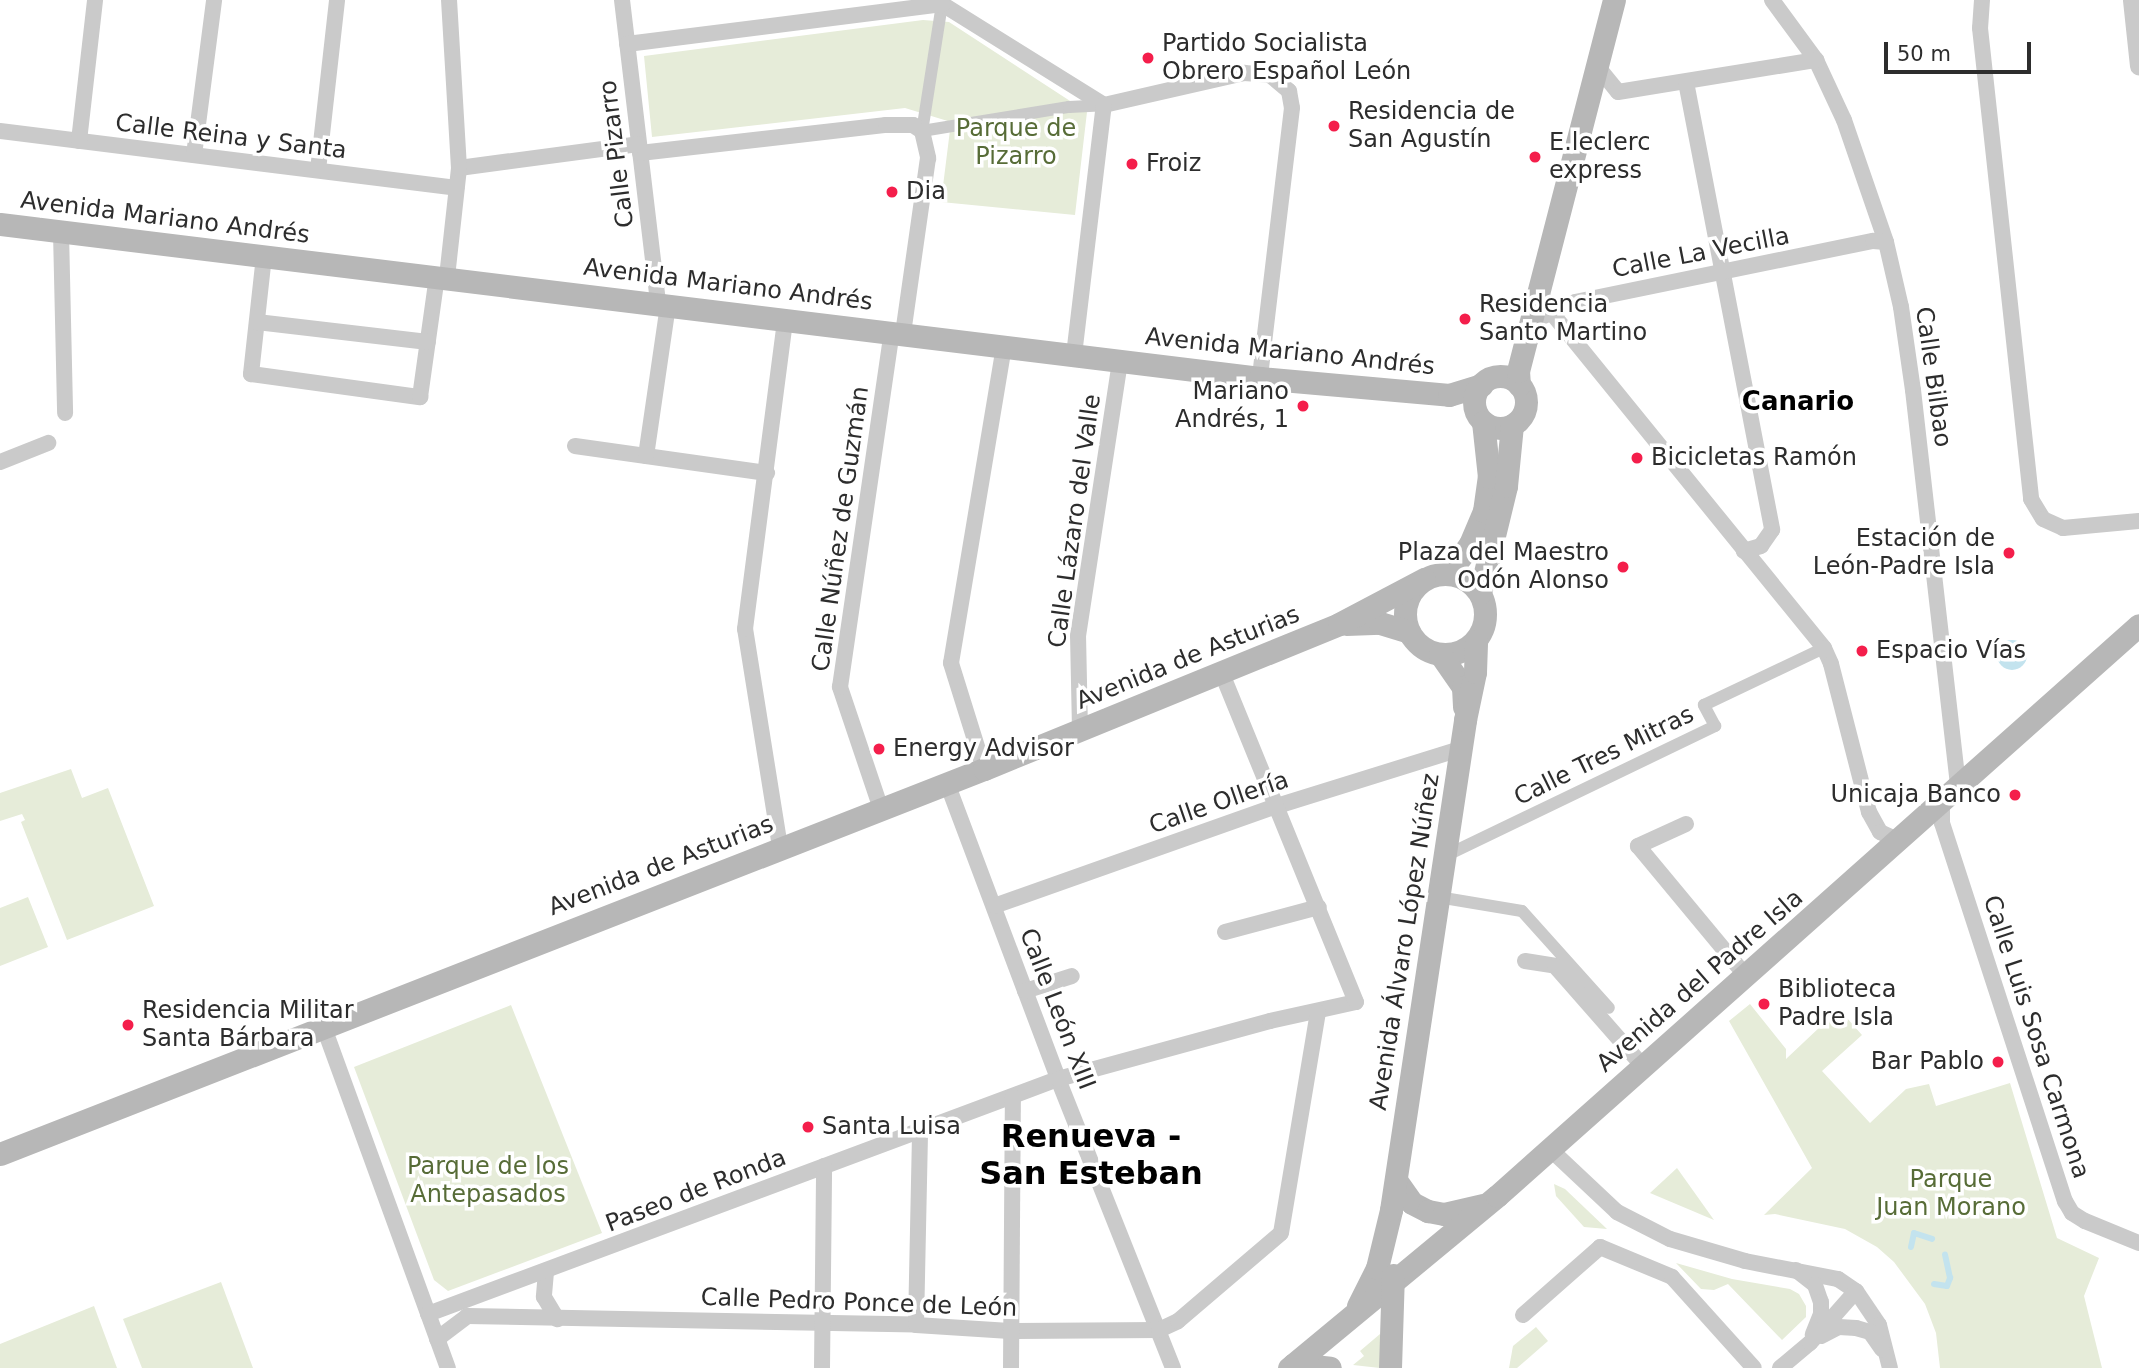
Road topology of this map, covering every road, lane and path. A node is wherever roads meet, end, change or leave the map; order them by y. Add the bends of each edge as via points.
1 (94, 0) edge
2 (214, 0) edge
3 (337, 0) edge
4 (449, 0) edge
5 (622, 0) edge
6 (1614, 0) edge
7 (1772, 0) edge
8 (1982, 0) edge
9 (2132, 0) edge
10 (942, 2) edge
11 (627, 44) junction
12 (2139, 58) edge
13 (1816, 60) junction
14 (1597, 66) junction
15 (1686, 82) junction
16 (1104, 105) junction
17 (0, 131) edge
18 (922, 131) junction
19 (79, 141) junction
20 (639, 148) junction
21 (194, 155) junction
22 (459, 168) junction
23 (318, 170) junction
24 (456, 188) junction
25 (0, 224) edge
26 (61, 232) junction
27 (1886, 242) junction
28 (264, 257) junction
29 (1722, 272) junction
30 (442, 276) junction
31 (1539, 290) junction
32 (663, 304) junction
33 (1551, 312) junction
34 (785, 319) junction
35 (257, 322) junction
36 (1530, 325) junction
37 (898, 333) junction
38 (428, 342) junction
39 (1004, 346) junction
40 (1074, 355) junction
41 (1120, 361) junction
42 (1261, 378) junction
43 (1500, 382) junction
44 (1449, 396) junction
45 (65, 414) dead end
46 (1479, 416) junction
47 (1512, 425) junction
48 (48, 443) dead end
49 (575, 446) dead end
50 (646, 456) junction
51 (0, 462) edge
52 (767, 473) junction
53 (2139, 521) edge
54 (1744, 551) junction
55 (1449, 573) junction
56 (1424, 579) junction
57 (1480, 593) junction
58 (1339, 624) junction
59 (2139, 625) edge
60 (1409, 632) junction
61 (1476, 641) junction
62 (1824, 648) junction
63 (1440, 654) junction
64 (1221, 673) junction
65 (1465, 720) junction
66 (1080, 730) junction
67 (1460, 749) junction
68 (984, 769) junction
69 (947, 783) junction
70 (1950, 795) junction
71 (1277, 806) junction
72 (881, 809) junction
73 (1686, 824) dead end
74 (1899, 841) junction
75 (780, 847) junction
76 (1445, 856) junction
77 (1438, 897) junction
78 (994, 906) junction
79 (1319, 907) junction
80 (1225, 932) dead end
81 (1525, 961) dead end
82 (1745, 975) junction
83 (1072, 976) dead end
84 (1026, 991) junction
85 (1609, 1008) dead end
86 (1318, 1012) junction
87 (323, 1025) junction
88 (1643, 1066) junction
89 (1058, 1079) junction
90 (1013, 1097) junction
91 (920, 1129) junction
92 (1550, 1149) junction
93 (0, 1154) edge
94 (824, 1166) junction
95 (1398, 1177) junction
96 (1489, 1203) junction
97 (2139, 1243) edge
98 (1794, 1268) junction
99 (546, 1272) junction
100 (1392, 1282) junction
101 (1856, 1291) junction
102 (428, 1314) junction
103 (1522, 1315) dead end
104 (557, 1319) junction
105 (1347, 1319) junction
106 (822, 1323) junction
107 (916, 1325) junction
108 (1158, 1330) junction
109 (1010, 1331) junction
110 (437, 1339) junction
111 (1810, 1343) junction
112 (1889, 1362) edge
113 (1292, 1366) edge
114 (448, 1368) edge
115 (822, 1368) edge
116 (1010, 1368) edge
117 (1173, 1368) edge
118 (1330, 1368) edge
119 (1390, 1368) edge
120 (1754, 1368) edge
121 (1780, 1368) edge

1 - 19 street
2 - 21 street
3 - 23 street
4 - 22 street
5 - 11 street, Calle Pizarro
6 - 14 main road
7 - 13 street, Calle Bilbao
8 - 53 street via 1980,28 2031,499 2043,519 2063,528
9 - 12 street
10 - 11 street
10 - 16 street
10 - 18 street
11 - 20 street, Calle Pizarro
13 - 15 street
13 - 27 street, Calle Bilbao via 1844,120
14 - 15 street via 1618,92
14 - 31 main road
15 - 29 street
16 - 18 street
16 - 40 street
16 - 42 street via 1244,73 1270,75 1289,91 1292,107
17 - 19 street, Calle Reina y Santa
18 - 20 street via 913,125 887,125
18 - 37 street, Calle Núñez de Guzmán via 928,159
19 - 21 street, Calle Reina y Santa
20 - 22 street
20 - 32 street, Calle Pizarro
21 - 23 street, Calle Reina y Santa
22 - 24 street
23 - 24 street, Calle Reina y Santa
24 - 30 street
25 - 26 main road, Avenida Mariano Andrés
26 - 28 main road, Avenida Mariano Andrés
26 - 45 street
27 - 29 street, Calle La Vecilla
27 - 70 street, Calle Bilbao via 1913,390
28 - 30 main road, Avenida Mariano Andrés
28 - 35 street
29 - 33 street, Calle La Vecilla via 1575,302
29 - 54 street via 1772,530 1761,546
30 - 32 main road, Avenida Mariano Andrés
30 - 38 street
31 - 33 street
31 - 36 main road
32 - 34 main road, Avenida Mariano Andrés
32 - 50 street, Calle Pizarro
33 - 36 street, Calle La Vecilla
33 - 54 street
34 - 37 main road, Avenida Mariano Andrés
34 - 52 street
35 - 38 street
35 - 38 street via 251,374 420,397
36 - 43 main road via 1524,348
37 - 39 main road, Avenida Mariano Andrés
37 - 72 street, Calle Núñez de Guzmán via 840,687
39 - 40 main road, Avenida Mariano Andrés
39 - 68 street via 951,663
40 - 41 main road, Avenida Mariano Andrés
41 - 42 main road, Avenida Mariano Andrés
41 - 66 street, Calle Lázaro del Valle via 1078,636
42 - 44 main road, Avenida Mariano Andrés
43 - 44 main road, Avenida Mariano Andrés
43 - 46 main road via 1476,392
43 - 47 main road via 1525,406
44 - 46 main road, Avenida Mariano Andrés
46 - 47 main road via 1497,428
46 - 55 main road via 1489,477 1484,511 1470,544
47 - 57 main road via 1506,486
48 - 51 street
49 - 50 street
50 - 52 street
52 - 75 street via 745,629
54 - 62 street
55 - 56 main road
55 - 57 main road via 1472,583
56 - 58 main road, Avenida de Asturias
56 - 60 main road via 1405,609
57 - 61 main road via 1486,618
58 - 60 main road, Avenida de Asturias via 1380,623
58 - 64 main road, Avenida de Asturias
59 - 70 main road, Avenida del Padre Isla
60 - 63 main road via 1417,643
61 - 63 main road via 1465,649
61 - 65 main road, Avenida Álvaro López Núñez
62 - 74 street via 1871,818 1880,832
62 - 76 street, Calle Tres Mitras via 1704,705 1715,726
63 - 65 main road, Avenida Álvaro López Núñez via 1463,687
64 - 66 main road, Avenida de Asturias
64 - 71 street
65 - 67 main road, Avenida Álvaro López Núñez
66 - 68 main road, Avenida de Asturias
67 - 71 street, Calle Ollería
67 - 76 main road, Avenida Álvaro López Núñez
68 - 69 main road, Avenida de Asturias
69 - 72 main road, Avenida de Asturias
69 - 78 street, Calle León XIII
70 - 74 main road, Avenida del Padre Isla
70 - 97 street, Calle Luis Sosa Carmona via 1942,823 2065,1201 2085,1222
71 - 78 street, Calle Ollería
71 - 79 street
72 - 75 main road, Avenida de Asturias
73 - 82 street via 1638,846
74 - 82 main road, Avenida del Padre Isla
75 - 87 main road, Avenida de Asturias
76 - 77 main road, Avenida Álvaro López Núñez
77 - 85 street via 1522,911
77 - 95 main road, Avenida Álvaro López Núñez
78 - 84 street, Calle León XIII
79 - 80 street
79 - 86 street, Paseo de Ronda via 1356,1002
81 - 88 street via 1555,966
82 - 88 main road, Avenida del Padre Isla
83 - 84 street
84 - 89 street, Calle León XIII
86 - 89 street, Paseo de Ronda
86 - 108 street via 1281,1233 1178,1321
87 - 93 main road, Avenida de Asturias
87 - 102 street
88 - 92 main road, Avenida del Padre Isla
89 - 90 street, Paseo de Ronda
89 - 108 street, Calle León XIII
90 - 91 street, Paseo de Ronda
90 - 109 street
91 - 94 street, Paseo de Ronda
91 - 107 street
92 - 96 main road, Avenida del Padre Isla
92 - 98 street via 1608,1204 1640,1225 1696,1248
94 - 99 street, Paseo de Ronda
94 - 106 street
95 - 96 main road via 1412,1203 1428,1211 1444,1214
95 - 100 main road, Avenida Álvaro López Núñez
95 - 105 main road, Avenida Álvaro López Núñez via 1377,1268
96 - 100 main road, Avenida del Padre Isla
98 - 101 street via 1838,1279
98 - 111 street via 1815,1285 1821,1302
99 - 102 street, Paseo de Ronda
99 - 104 street via 544,1297
100 - 105 main road, Avenida del Padre Isla
100 - 119 main road, Avenida Álvaro López Núñez
101 - 111 street
101 - 112 street via 1879,1325
102 - 110 street
103 - 120 street via 1600,1247 1672,1278
104 - 106 street, Calle Pedro Ponce de León
104 - 110 street, Calle Pedro Ponce de León via 467,1316
105 - 113 main road, Avenida del Padre Isla
106 - 107 street, Calle Pedro Ponce de León
106 - 115 street
107 - 109 street, Calle Pedro Ponce de León
108 - 109 street, Calle Pedro Ponce de León
108 - 117 street, Calle León XIII
109 - 116 street
110 - 114 street
111 - 112 street via 1839,1327 1856,1328 1870,1332
111 - 121 street
113 - 118 main road

